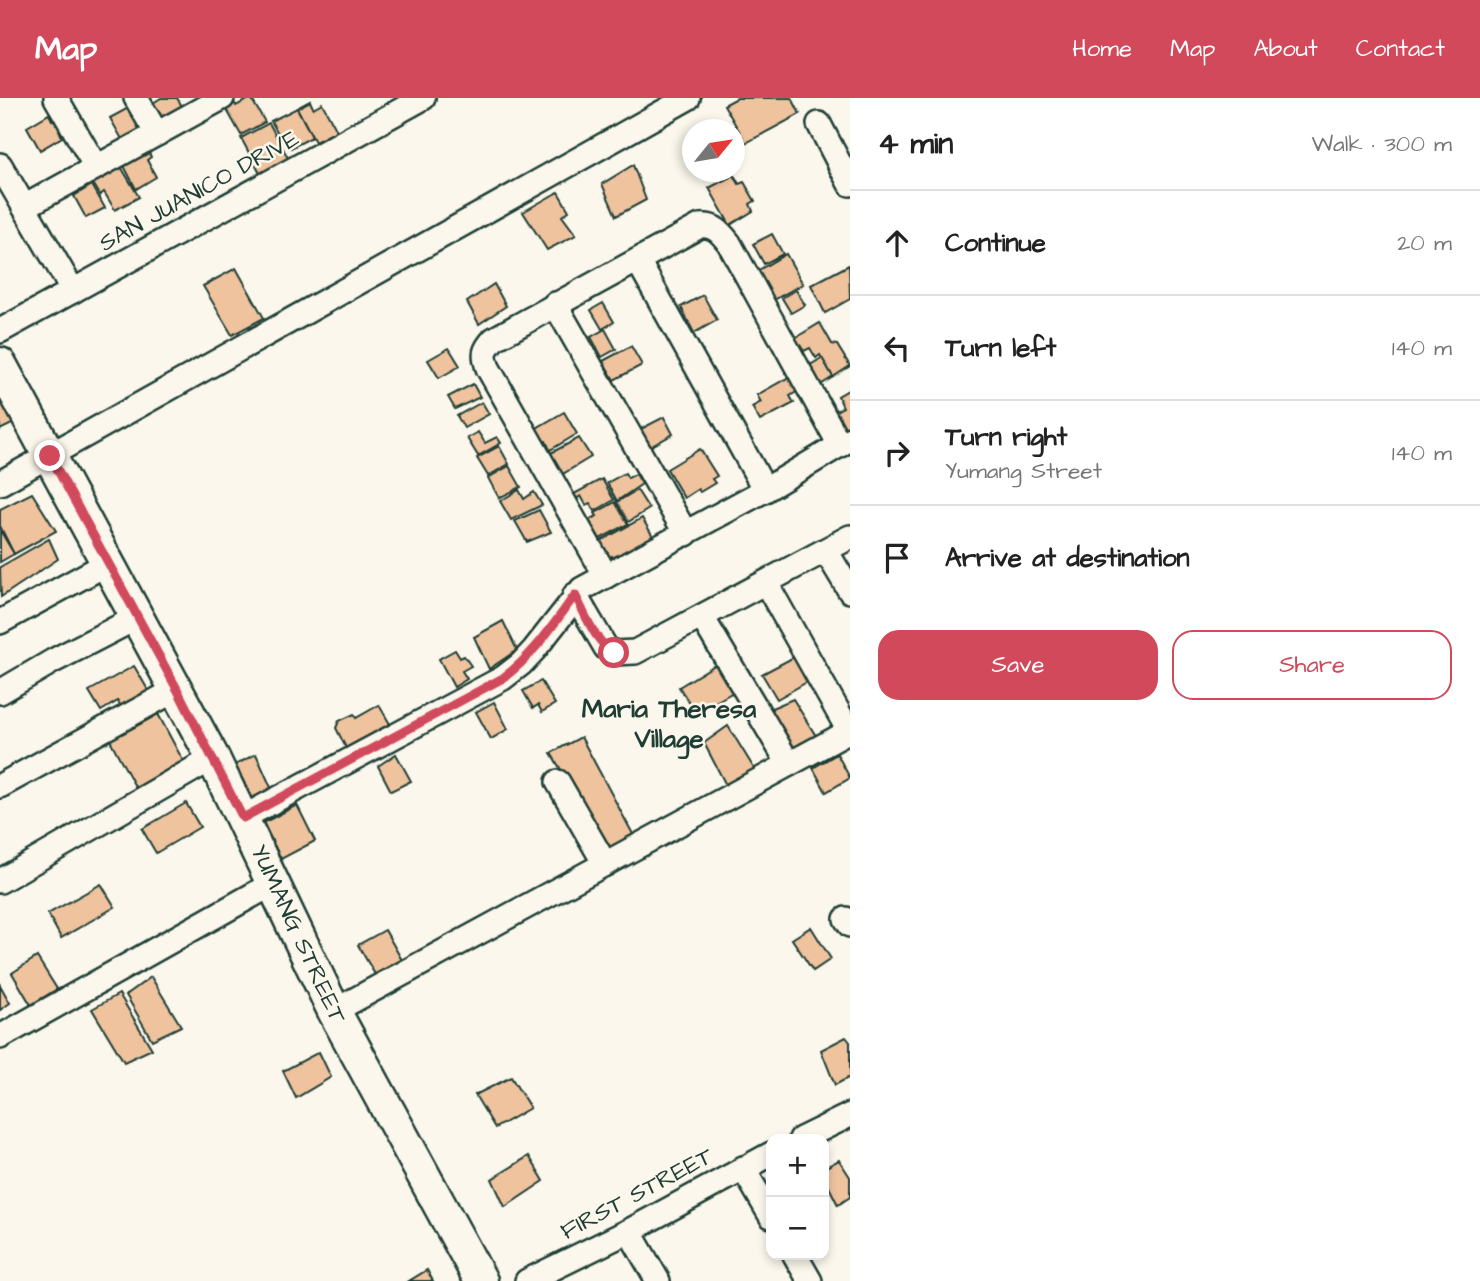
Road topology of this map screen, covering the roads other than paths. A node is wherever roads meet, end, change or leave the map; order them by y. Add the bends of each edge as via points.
1 (56, 98) edge
2 (136, 98) edge
3 (222, 98) edge
4 (424, 98) edge
5 (688, 98) edge
6 (819, 124) dead end
7 (157, 134) junction
8 (0, 165) edge
9 (96, 167) junction
10 (850, 184) edge
11 (24, 207) junction
12 (638, 261) junction
13 (73, 291) junction
14 (555, 304) junction
15 (0, 331) edge
16 (0, 364) edge
17 (845, 442) edge
18 (50, 456) junction
19 (0, 484) edge
20 (765, 490) junction
21 (685, 534) junction
22 (850, 537) edge
23 (826, 551) junction
24 (108, 563) junction
25 (606, 576) junction
26 (766, 583) junction
27 (850, 591) edge
28 (575, 595) junction
29 (138, 617) junction
30 (702, 617) junction
31 (0, 622) edge
32 (177, 689) junction
33 (0, 692) edge
34 (850, 731) edge
35 (213, 758) junction
36 (789, 764) junction
37 (558, 782) dead end
38 (0, 786) edge
39 (243, 818) junction
40 (605, 864) junction
41 (0, 881) edge
42 (274, 883) junction
43 (334, 1011) junction
44 (0, 1037) edge
45 (846, 1125) edge
46 (817, 1134) edge
47 (766, 1156) edge
48 (743, 1168) junction
49 (766, 1207) edge
50 (629, 1231) junction
51 (798, 1260) edge
52 (481, 1281) edge
53 (527, 1281) edge
54 (658, 1281) edge
55 (810, 1281) edge

1 - 9 street
2 - 7 street
3 - 7 street
4 - 13 street, SAN JUANICO DRIVE
5 - 18 street
6 - 10 street
7 - 9 street
8 - 11 street
9 - 11 street
11 - 13 street
12 - 14 street
12 - 17 street via 699,226 718,230
12 - 20 street
13 - 15 street, SAN JUANICO DRIVE
14 - 21 street
14 - 25 street via 494,339 483,355
16 - 18 main road, YUMANG STREET
17 - 20 street
18 - 19 street
18 - 24 main road, YUMANG STREET
20 - 21 street
21 - 25 street
22 - 23 street
23 - 26 street
23 - 27 street
24 - 29 main road, YUMANG STREET
24 - 31 street
25 - 28 street
26 - 30 street
26 - 34 street
28 - 30 street via 598,639 614,653 635,652
28 - 39 street via 534,650 503,678
29 - 32 main road, YUMANG STREET
29 - 33 street
30 - 36 street
32 - 35 main road, YUMANG STREET
32 - 38 street
34 - 36 street
35 - 39 main road, YUMANG STREET
35 - 41 street
36 - 40 street
37 - 40 street
39 - 42 main road, YUMANG STREET
40 - 43 street
42 - 43 main road, YUMANG STREET
42 - 44 street
43 - 52 main road, YUMANG STREET
45 - 46 street
47 - 48 street, FIRST STREET
48 - 49 street
48 - 50 street, FIRST STREET
50 - 53 street, FIRST STREET
50 - 54 street
51 - 55 street

